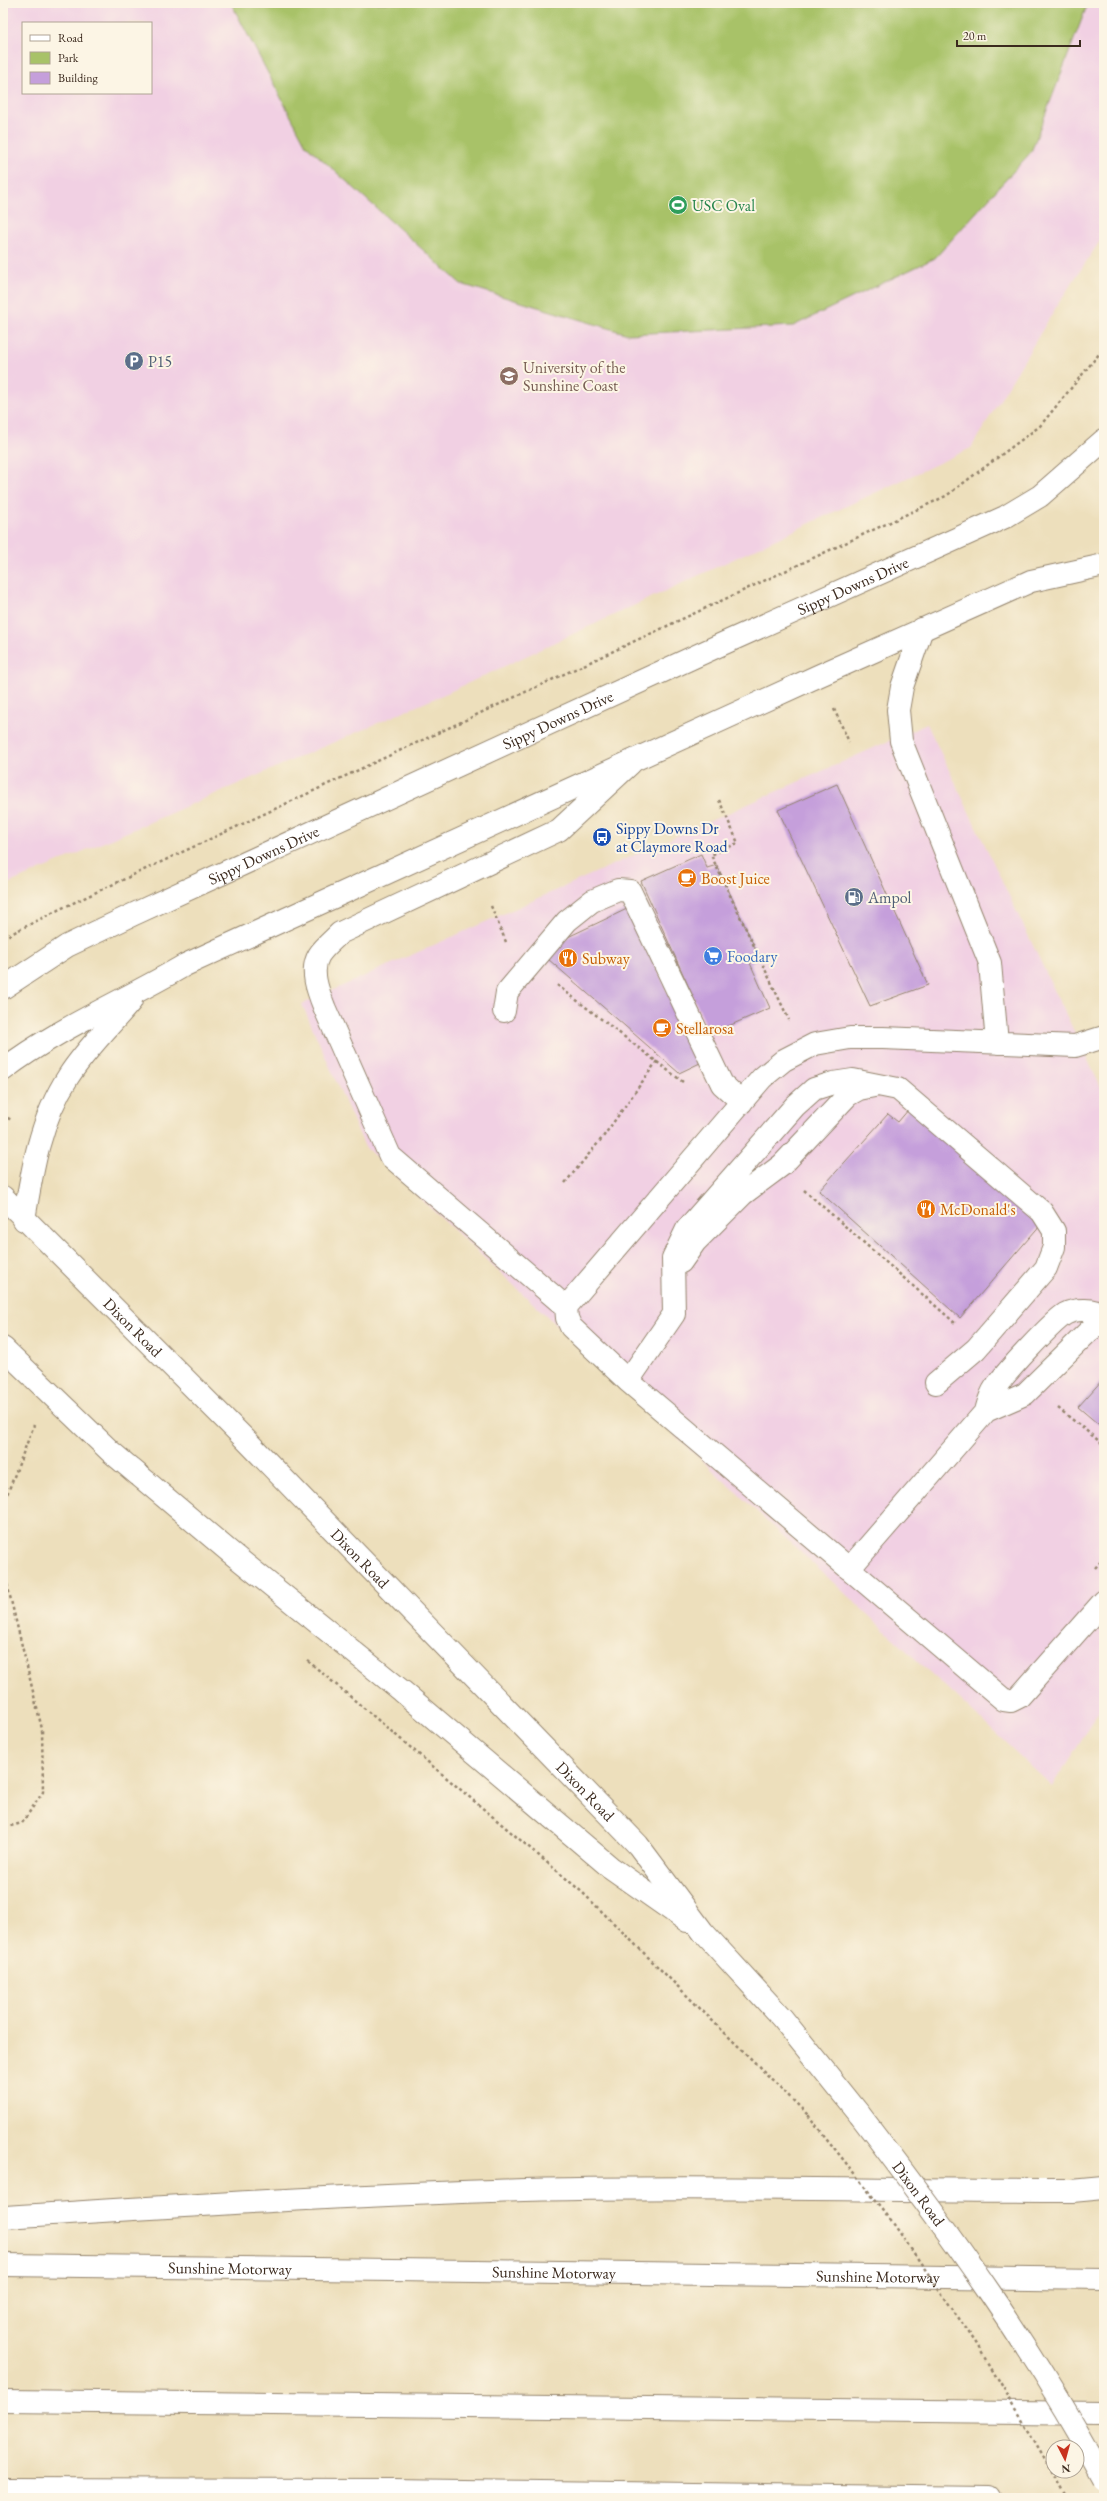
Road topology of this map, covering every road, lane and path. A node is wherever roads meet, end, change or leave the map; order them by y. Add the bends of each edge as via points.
1 (1104, 348) edge
2 (1104, 440) edge
3 (1104, 565) edge
4 (922, 629) junction
5 (834, 709) dead end
6 (849, 742) dead end
7 (632, 762) junction
8 (720, 800) dead end
9 (3, 938) edge
10 (3, 988) edge
11 (138, 993) junction
12 (504, 1011) dead end
13 (792, 1025) dead end
14 (1104, 1037) edge
15 (997, 1043) junction
16 (657, 1061) dead end
17 (713, 1066) junction
18 (3, 1070) edge
19 (681, 1081) dead end
20 (894, 1088) junction
21 (742, 1102) junction
22 (565, 1183) dead end
23 (3, 1197) edge
24 (24, 1220) junction
25 (673, 1290) junction
26 (566, 1307) junction
27 (1104, 1315) edge
28 (1104, 1324) edge
29 (3, 1348) edge
30 (628, 1381) junction
31 (936, 1383) dead end
32 (986, 1411) junction
33 (36, 1421) dead end
34 (3, 1505) edge
35 (3, 1567) edge
36 (850, 1569) junction
37 (1104, 1602) edge
38 (305, 1658) dead end
39 (3, 1828) edge
40 (703, 1932) junction
41 (1104, 2188) edge
42 (3, 2217) edge
43 (3, 2264) edge
44 (1104, 2279) edge
45 (3, 2401) edge
46 (1104, 2413) edge
47 (1104, 2479) edge
48 (3, 2489) edge
49 (393, 2490) junction
50 (419, 2498) edge
51 (989, 2498) edge
52 (1067, 2498) edge

1 - 9 path via 1040,426 946,496 58,910
2 - 10 main road, Sippy Downs Drive via 1040,496 1005,517 132,915 67,946
3 - 4 main road via 1032,581
4 - 7 main road
4 - 15 main road via 902,687 898,710 901,742 990,963
5 - 6 path
7 - 11 main road via 185,965
7 - 26 main road via 559,830 340,932 318,956 315,972 316,986 325,1009 390,1156
8 - 13 path via 738,843 710,855
11 - 18 main road via 28,1050
11 - 24 main road via 68,1076 54,1103 42,1133
12 - 17 main road via 508,992 567,921 592,900 618,890 630,891
14 - 15 main road via 1075,1046
15 - 21 main road via 850,1038 815,1044 784,1060 762,1078
16 - 22 path via 603,1137
17 - 19 path
17 - 21 main road via 722,1084
20 - 25 main road via 869,1086 848,1095 782,1165 742,1194 695,1242 682,1259 675,1275
20 - 25 main road via 853,1080 814,1089 687,1229 673,1258
20 - 31 main road via 1042,1212 1054,1231 1054,1248 1046,1268 976,1349
21 - 26 main road
23 - 24 main road, Dixon Road
24 - 40 main road, Dixon Road via 247,1441 628,1834
25 - 30 main road via 674,1314
26 - 30 main road via 571,1327
27 - 32 main road via 1088,1310 1065,1314 995,1388
28 - 32 main road via 1089,1331 1025,1394
29 - 40 main road, Dixon Road via 110,1451 224,1547 402,1691 610,1867
30 - 36 main road
32 - 36 main road
33 - 34 path
35 - 39 path via 42,1730 43,1792 22,1823
36 - 37 main road via 1004,1700 1012,1701 1019,1697
38 - 52 path, bridge via 582,1892 808,2115 891,2220 971,2336
40 - 47 main road, Dixon Road, bridge via 782,2018 932,2208 1054,2392
41 - 42 main road via 1065,2191 493,2191 339,2197
43 - 44 main road, Sunshine Motorway
45 - 46 main road
48 - 49 main road
49 - 50 main road
49 - 51 main road

